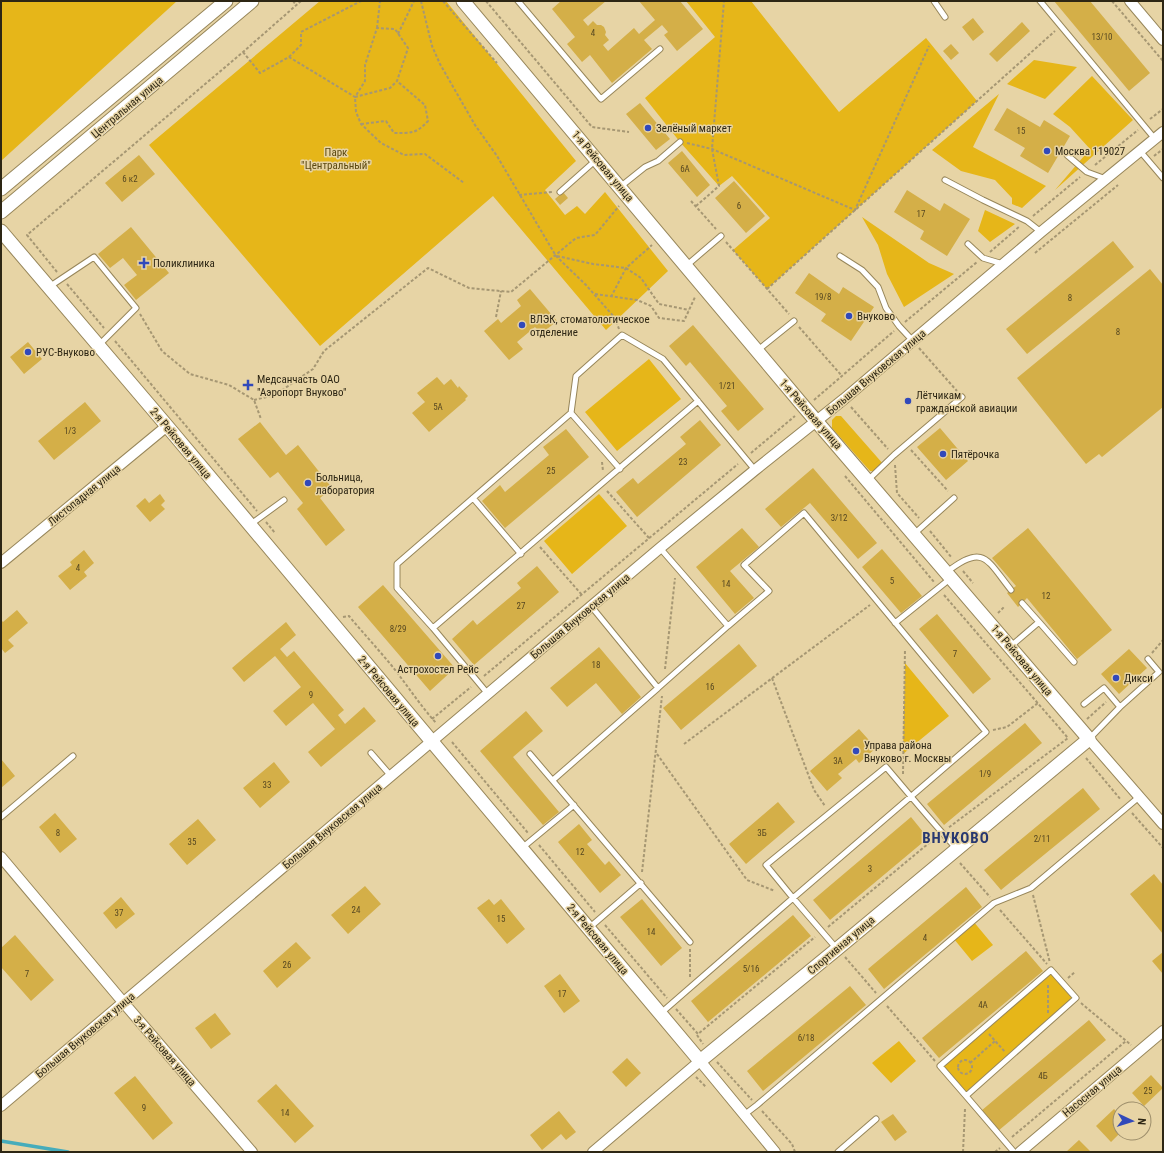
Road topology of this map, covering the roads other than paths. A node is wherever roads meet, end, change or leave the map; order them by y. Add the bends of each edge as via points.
1 (226, 1) edge
2 (252, 1) edge
3 (464, 1) edge
4 (518, 1) edge
5 (934, 1) edge
6 (1040, 1) edge
7 (1130, 1) edge
8 (945, 17) dead end
9 (1163, 40) edge
10 (660, 49) dead end
11 (1159, 136) edge
12 (680, 142) road end
13 (1140, 151) junction
14 (1067, 155) dead end
15 (597, 160) junction
16 (1163, 178) edge
17 (1106, 179) junction
18 (945, 180) dead end
19 (1, 189) edge
20 (560, 192) road end
21 (624, 192) junction
22 (1, 212) edge
23 (1, 231) edge
24 (1041, 232) junction
25 (721, 236) road end
26 (968, 244) dead end
27 (840, 256) dead end
28 (1004, 264) junction
29 (686, 266) junction
30 (49, 286) junction
31 (794, 321) road end
32 (913, 341) junction
33 (98, 346) junction
34 (757, 350) junction
35 (962, 397) road end
36 (698, 401) junction
37 (571, 413) junction
38 (817, 421) junction
39 (167, 426) junction
40 (620, 469) junction
41 (755, 470) junction
42 (868, 480) junction
43 (473, 498) junction
44 (954, 498) road end
45 (284, 500) dead end
46 (250, 525) junction
47 (914, 534) junction
48 (660, 548) junction
49 (521, 554) junction
50 (1, 564) edge
51 (952, 571) junction
52 (1011, 590) dead end
53 (1022, 603) dead end
54 (591, 606) junction
55 (1039, 622) junction
56 (896, 623) junction
57 (728, 626) junction
58 (433, 628) junction
59 (1010, 647) junction
60 (1148, 659) road end
61 (1074, 662) dead end
62 (658, 688) junction
63 (488, 694) junction
64 (1084, 704) dead end
65 (1120, 707) junction
66 (1089, 739) junction
67 (432, 742) junction
68 (371, 753) dead end
69 (530, 754) dead end
70 (74, 756) dead end
71 (391, 776) junction
72 (553, 780) junction
73 (911, 797) junction
74 (1139, 797) junction
75 (574, 805) junction
76 (1, 817) edge
77 (1163, 824) edge
78 (522, 848) junction
79 (954, 851) junction
80 (1, 857) edge
81 (641, 883) junction
82 (793, 898) junction
83 (589, 928) junction
84 (690, 942) road end
85 (837, 949) junction
86 (123, 1002) junction
87 (661, 1013) junction
88 (1163, 1030) edge
89 (700, 1061) junction
90 (966, 1096) junction
91 (1, 1106) edge
92 (744, 1114) junction
93 (876, 1120) dead end
94 (252, 1152) edge
95 (593, 1152) edge
96 (775, 1152) edge
97 (838, 1152) edge
98 (1014, 1152) edge
99 (1020, 1152) edge

1 - 19 street, Центральная улица
2 - 22 street, Центральная улица
3 - 15 street, 1-я Рейсовая улица
4 - 10 lane via 601,99
5 - 8 lane
6 - 11 lane
7 - 9 street
11 - 13 street, Большая Внуковская улица
12 - 21 lane via 658,161 645,167
13 - 16 lane
13 - 17 street, Большая Внуковская улица
14 - 17 lane via 1087,172
15 - 20 lane
15 - 21 street, 1-я Рейсовая улица
17 - 24 street, Большая Внуковская улица
18 - 24 lane via 1027,221
21 - 29 street, 1-я Рейсовая улица
23 - 30 street, 2-я Рейсовая улица
24 - 28 street, Большая Внуковская улица
25 - 29 lane
26 - 28 lane via 983,258
27 - 32 lane via 862,270 878,287 886,308
28 - 32 street, Большая Внуковская улица
29 - 34 street, 1-я Рейсовая улица
30 - 33 street, 2-я Рейсовая улица
30 - 33 lane via 94,257 136,308
31 - 34 lane
32 - 38 street, Большая Внуковская улица
33 - 39 street, 2-я Рейсовая улица
34 - 38 street, 1-я Рейсовая улица
35 - 42 lane
36 - 37 lane via 663,359 622,335 576,376
36 - 40 lane
36 - 41 lane
37 - 40 lane
37 - 43 lane
38 - 41 street, Большая Внуковская улица
38 - 42 street, 1-я Рейсовая улица
39 - 46 street, 2-я Рейсовая улица
39 - 50 street, Листопадная улица
40 - 49 lane
41 - 48 street, Большая Внуковская улица
42 - 47 street, 1-я Рейсовая улица
43 - 49 lane
43 - 58 lane via 397,564 397,588
44 - 47 lane
45 - 46 lane
46 - 67 street, 2-я Рейсовая улица
47 - 51 street, 1-я Рейсовая улица
48 - 54 street, Большая Внуковская улица
48 - 57 lane
49 - 58 lane
51 - 52 lane via 969,558 986,560
51 - 56 lane
51 - 59 street, 1-я Рейсовая улица
53 - 55 lane
54 - 62 lane
54 - 63 street, Большая Внуковская улица
55 - 59 lane
55 - 61 lane
56 - 57 lane via 804,513 744,565 769,591
56 - 73 lane via 986,732
57 - 62 lane
58 - 63 lane
59 - 66 street, 1-я Рейсовая улица
60 - 65 lane via 1160,672
62 - 72 lane
63 - 67 street, Большая Внуковская улица
64 - 65 lane via 1104,688
65 - 66 lane
66 - 74 street, 1-я Рейсовая улица
66 - 79 street, Спортивная улица
67 - 71 street, Большая Внуковская улица
67 - 78 street, 2-я Рейсовая улица
68 - 71 lane
69 - 72 lane
70 - 76 lane
71 - 86 street, Большая Внуковская улица
72 - 75 lane
73 - 79 lane
73 - 82 lane
73 - 82 lane via 886,767 766,865
74 - 77 street, 1-я Рейсовая улица
74 - 92 lane via 1031,888 994,903
75 - 78 lane
75 - 81 lane
78 - 83 street, 2-я Рейсовая улица
79 - 85 street, Спортивная улица
80 - 86 street, 3-я Рейсовая улица
81 - 83 lane
81 - 84 lane
82 - 85 lane
82 - 87 lane
83 - 87 street, 2-я Рейсовая улица
85 - 89 street, Спортивная улица
86 - 91 street, Большая Внуковская улица
86 - 94 street, 3-я Рейсовая улица
87 - 89 street, 2-я Рейсовая улица
88 - 99 street, Насосная улица
89 - 92 street, 2-я Рейсовая улица
89 - 95 street, Спортивная улица
90 - 90 lane via 1076,998 1050,971 940,1066
90 - 98 lane
92 - 96 street, 2-я Рейсовая улица
93 - 97 lane

